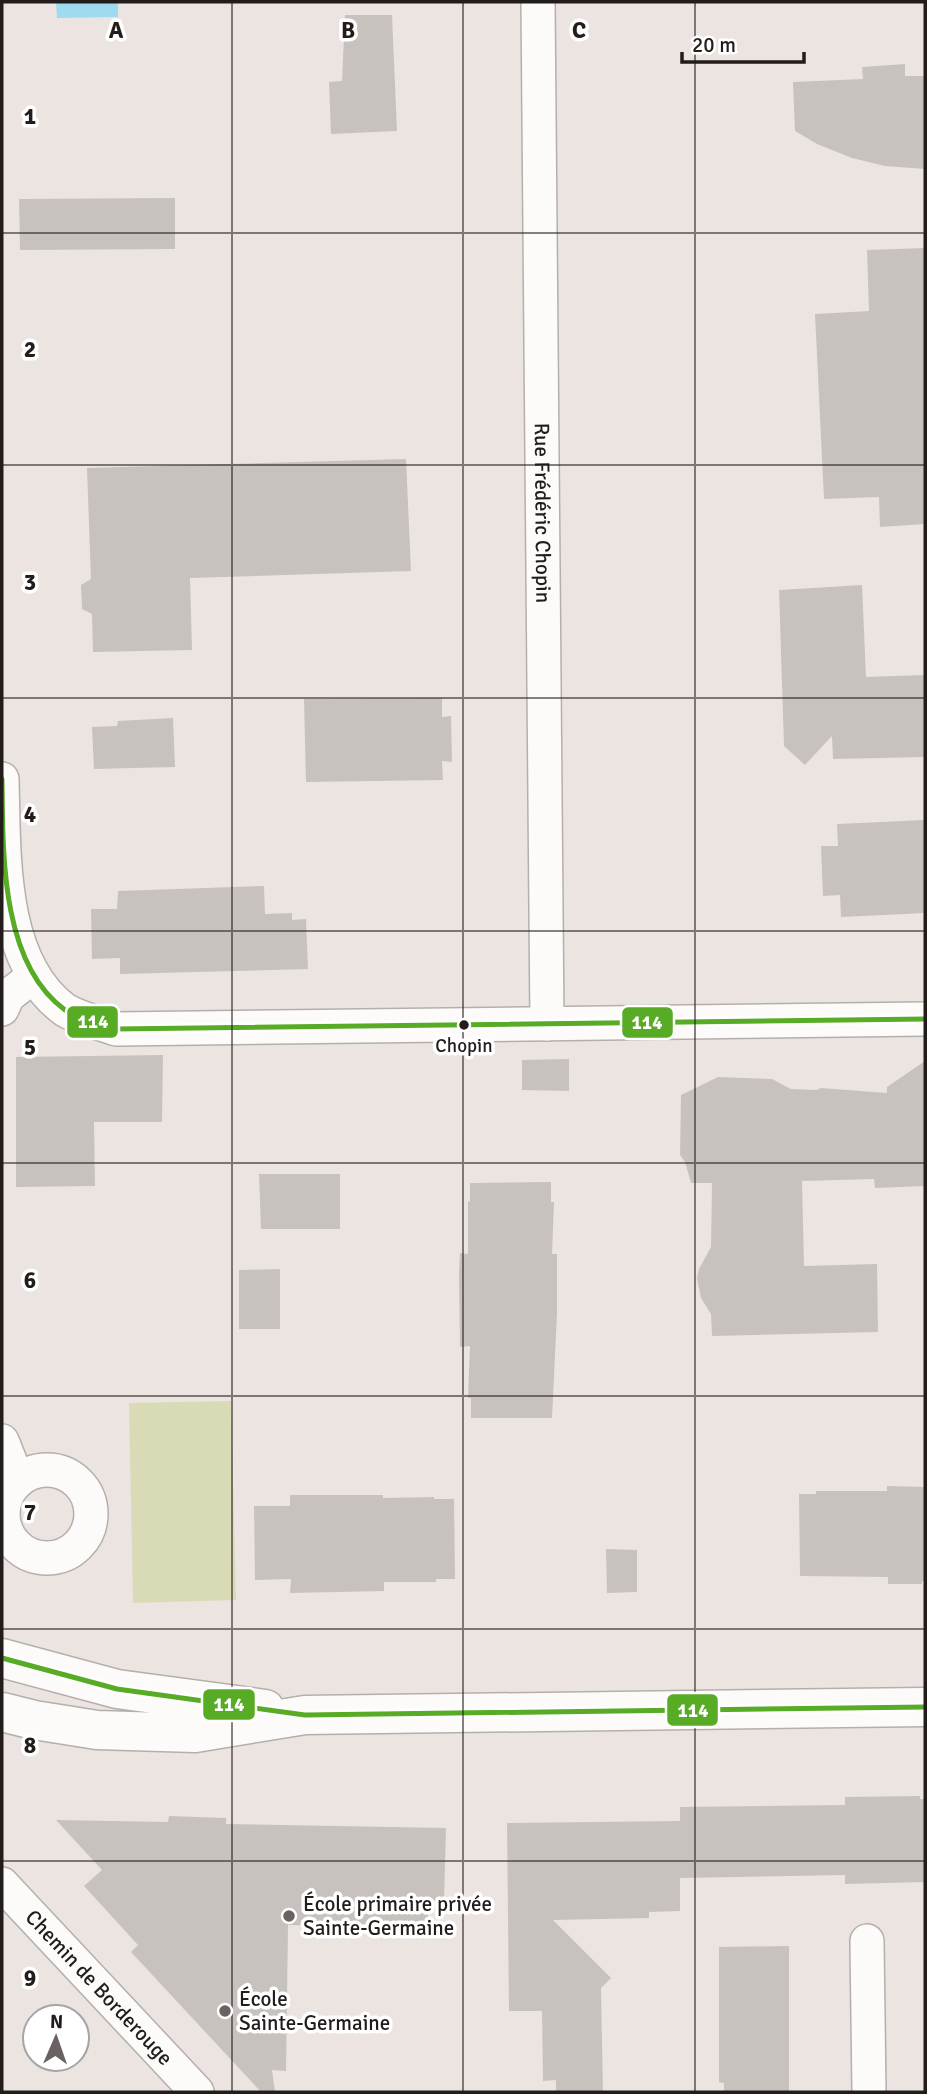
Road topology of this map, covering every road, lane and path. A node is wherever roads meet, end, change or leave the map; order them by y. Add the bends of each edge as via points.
1 (538, 2) edge
2 (2, 779) edge
3 (30, 979) junction
4 (2, 1009) edge
5 (925, 1019) edge
6 (547, 1024) junction
7 (2, 1441) edge
8 (18, 1481) dead end
9 (2, 1658) edge
10 (925, 1707) edge
11 (2, 1712) edge
12 (305, 1715) junction
13 (2, 1884) edge
14 (867, 1941) dead end
15 (197, 2092) edge
16 (869, 2092) edge

1 - 6 street, Rue Frédéric Chopin
2 - 3 street via 8,928
3 - 4 street via 8,996
3 - 6 street via 66,1010 116,1029
5 - 6 street
7 - 8 street
9 - 12 main road via 117,1689
10 - 12 main road
11 - 12 main road via 97,1730 195,1733
13 - 15 street, Chemin de Borderouge
14 - 16 street

